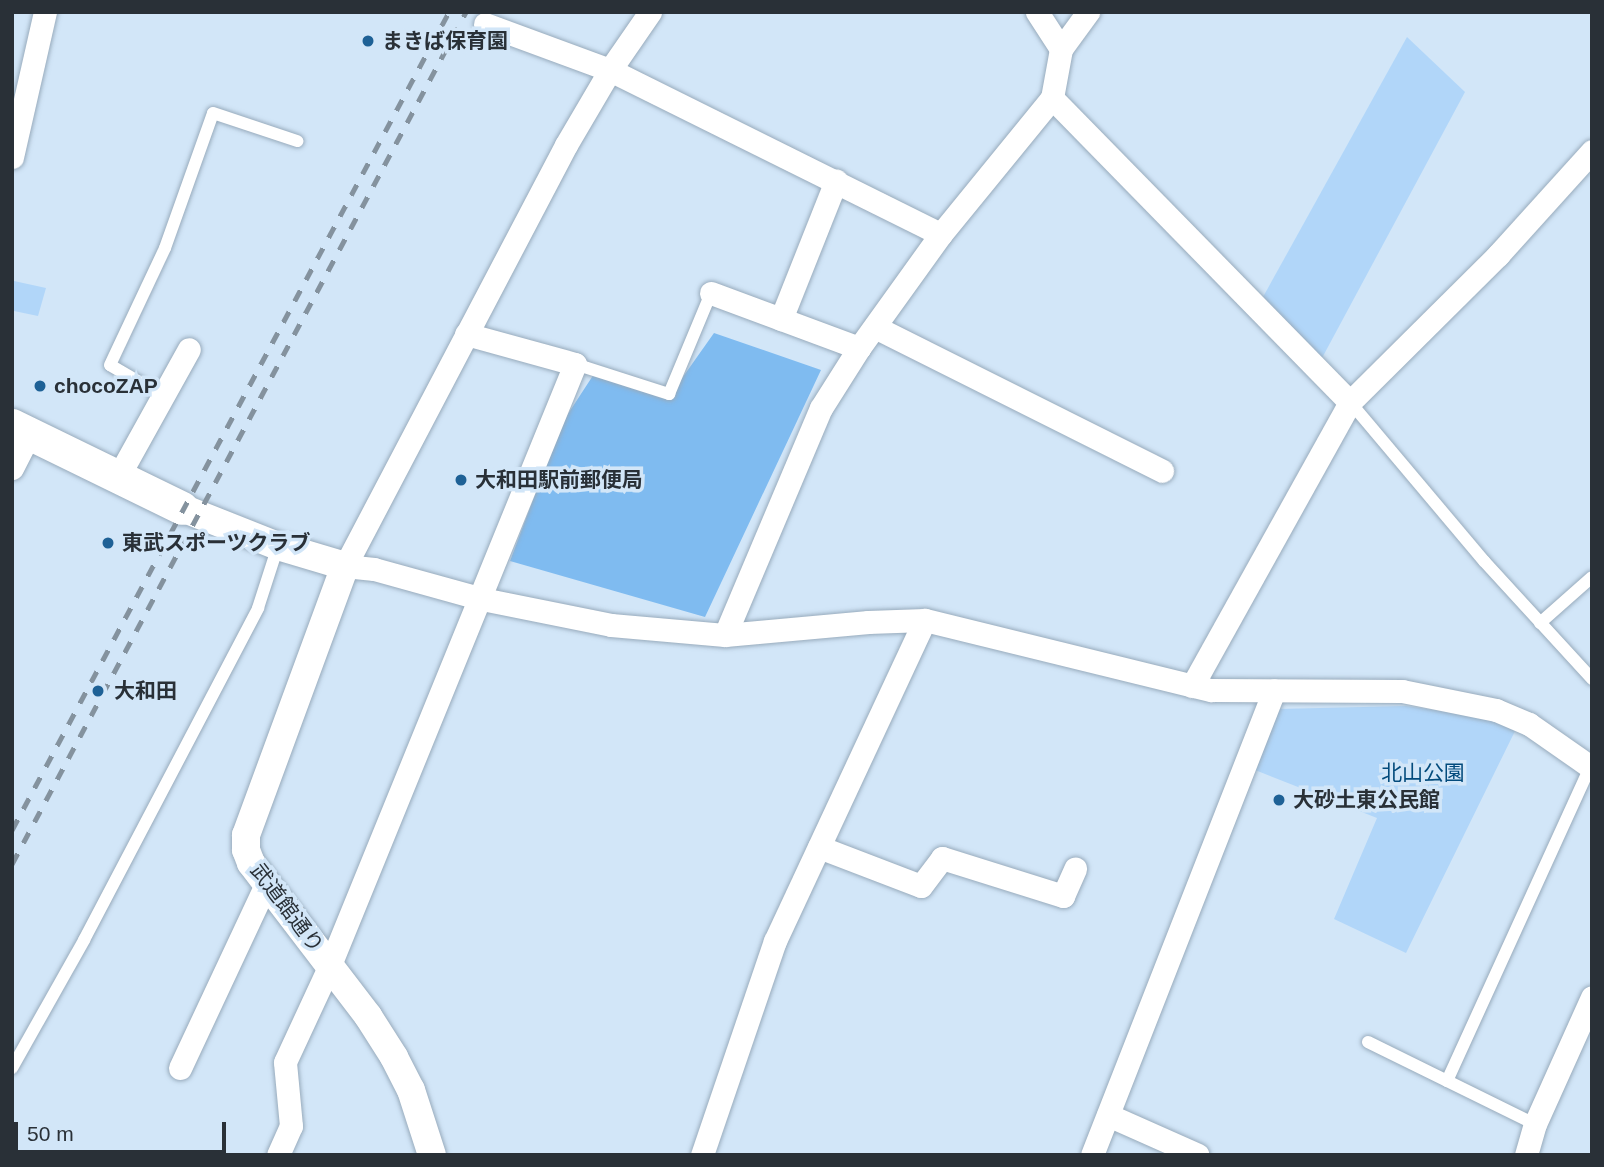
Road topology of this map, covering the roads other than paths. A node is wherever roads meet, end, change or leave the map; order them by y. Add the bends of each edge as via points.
1 (45, 12) edge
2 (650, 12) edge
3 (1037, 12) edge
4 (1088, 12) edge
5 (485, 24) dead end
6 (1061, 50) junction
7 (611, 70) junction
8 (1052, 98) junction
9 (297, 141) dead end
10 (1592, 151) edge
11 (12, 157) edge
12 (836, 181) junction
13 (941, 234) junction
14 (711, 293) joint
15 (781, 319) junction
16 (875, 327) junction
17 (466, 334) junction
18 (859, 348) junction
19 (189, 349) dead end
20 (575, 364) junction
21 (163, 396) junction
22 (1350, 402) junction
23 (21, 429) edge
24 (12, 468) edge
25 (1162, 471) dead end
26 (118, 477) junction
27 (183, 508) joint
28 (278, 545) junction
29 (345, 566) junction
30 (1592, 577) edge
31 (482, 599) junction
32 (925, 620) junction
33 (1540, 623) junction
34 (725, 635) junction
35 (1592, 679) edge
36 (1192, 686) junction
37 (1274, 690) junction
38 (1591, 768) edge
39 (819, 847) junction
40 (1075, 869) dead end
41 (266, 884) junction
42 (330, 965) junction
43 (1592, 997) edge
44 (1368, 1042) dead end
45 (12, 1068) edge
46 (180, 1068) dead end
47 (1447, 1081) junction
48 (1108, 1115) junction
49 (1535, 1124) junction
50 (278, 1155) edge
51 (432, 1155) edge
52 (702, 1155) edge
53 (1092, 1155) edge
54 (1198, 1155) edge
55 (1526, 1155) edge

1 - 11 street
2 - 7 street
3 - 6 street
4 - 6 street
5 - 7 street
6 - 8 street
7 - 12 street
7 - 17 street
8 - 13 street
8 - 22 street
9 - 21 lane via 213,113 165,248 110,365
10 - 22 street via 1498,255
12 - 13 street
12 - 15 street
13 - 16 street
14 - 15 street
14 - 20 lane via 669,394
15 - 18 street
16 - 18 street
16 - 25 street
17 - 20 street
17 - 29 street
18 - 34 street via 821,408
19 - 21 street
20 - 31 street
21 - 26 street
22 - 33 lane
22 - 36 street
23 - 24 street
23 - 26 main road
26 - 27 main road
27 - 28 street
28 - 29 street
28 - 45 lane via 258,608
29 - 31 street via 374,569
29 - 41 street, 武道館通り via 246,835 250,863
30 - 33 lane
31 - 34 street via 611,625
31 - 42 street
32 - 34 street
32 - 36 street
32 - 39 street
33 - 35 lane
36 - 37 street
37 - 38 street via 1402,691 1496,710 1529,724
37 - 48 street
38 - 47 lane
39 - 40 street via 921,886 942,858 1063,896
39 - 52 street via 775,942
41 - 42 street, 武道館通り
41 - 46 street
42 - 50 street via 285,1062 291,1126
42 - 51 street, 武道館通り via 394,1057 411,1090
43 - 49 street
44 - 47 lane
47 - 49 lane
48 - 53 street
48 - 54 street
49 - 55 street

